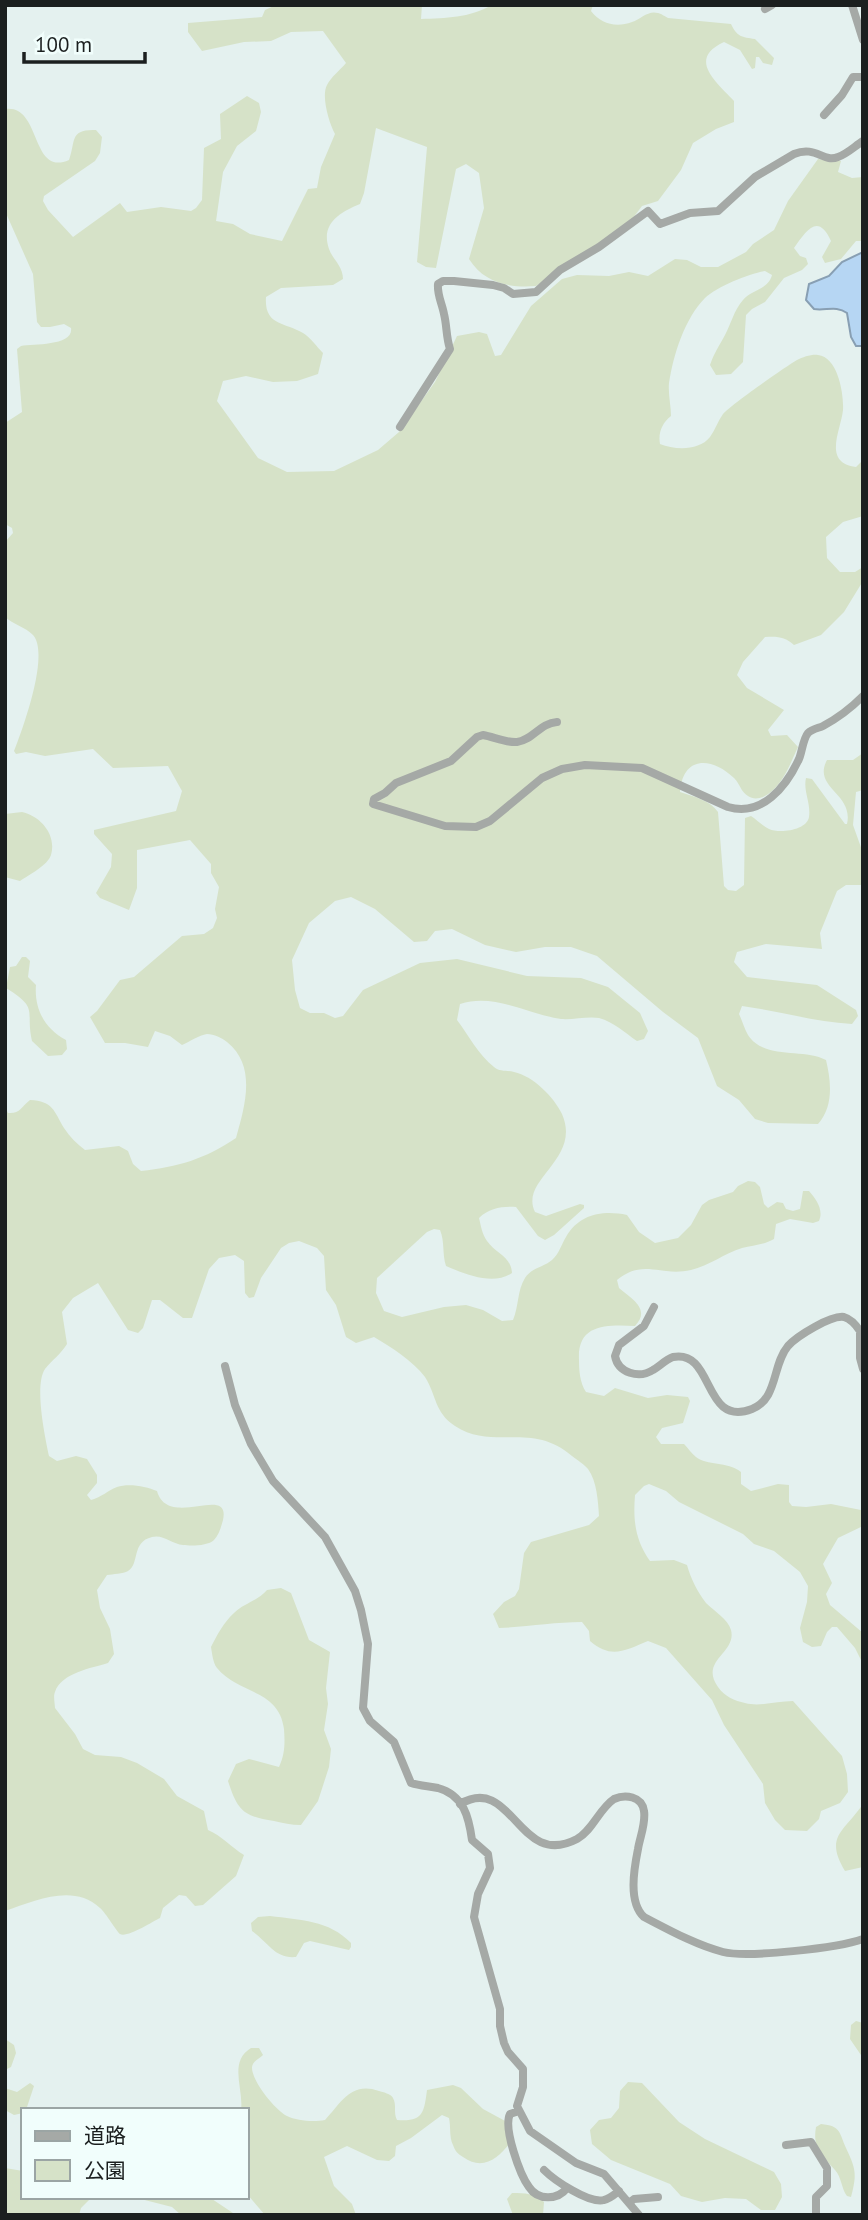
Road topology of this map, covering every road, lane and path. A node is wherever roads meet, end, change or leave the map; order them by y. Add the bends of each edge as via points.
1 (852, 5) edge
2 (863, 40) edge
3 (863, 77) edge
4 (824, 115) dead end
5 (863, 141) edge
6 (400, 427) dead end
7 (863, 696) edge
8 (556, 722) dead end
9 (654, 1307) dead end
10 (225, 1366) dead end
11 (863, 1369) edge
12 (460, 1804) junction
13 (863, 1939) edge
14 (519, 2110) junction
15 (786, 2145) dead end
16 (544, 2170) dead end
17 (567, 2188) junction
18 (619, 2191) junction
19 (658, 2197) dead end
20 (629, 2203) junction
21 (639, 2215) edge
22 (816, 2215) edge

1 - 2 street
3 - 4 street via 853,77
5 - 6 street via 838,157 826,158 807,150 794,154 755,177 718,211 690,213 660,224 648,211 536,292 513,295 493,285 438,284 450,349
7 - 8 street via 810,732 795,766 755,809 728,807 642,768 585,765 542,778 476,827 445,826 381,808 372,801 396,783 452,761 477,737 519,742 545,723
9 - 11 street via 644,1326 619,1345 616,1362 627,1372 641,1374 673,1357 689,1358 700,1367 715,1398 731,1410 751,1409 764,1401 788,1346 833,1318 850,1320 860,1331
10 - 12 street via 251,1444 273,1480 325,1537 355,1591 368,1644 362,1700 366,1715 394,1742 411,1783 445,1790
12 - 13 street via 480,1799 499,1804 534,1839 548,1846 579,1838 614,1799 635,1798 644,1810 634,1896 644,1917 701,1944 735,1954
12 - 14 street via 471,1824 472,1840 489,1860 474,1917 500,2009 504,2043 523,2069
14 - 17 street via 510,2114 507,2124 530,2189 554,2198
14 - 18 street via 533,2135 599,2171
15 - 22 street via 811,2142 825,2163 827,2186 816,2197
16 - 17 street
17 - 18 street via 602,2201
18 - 20 street
19 - 20 street
20 - 21 street

